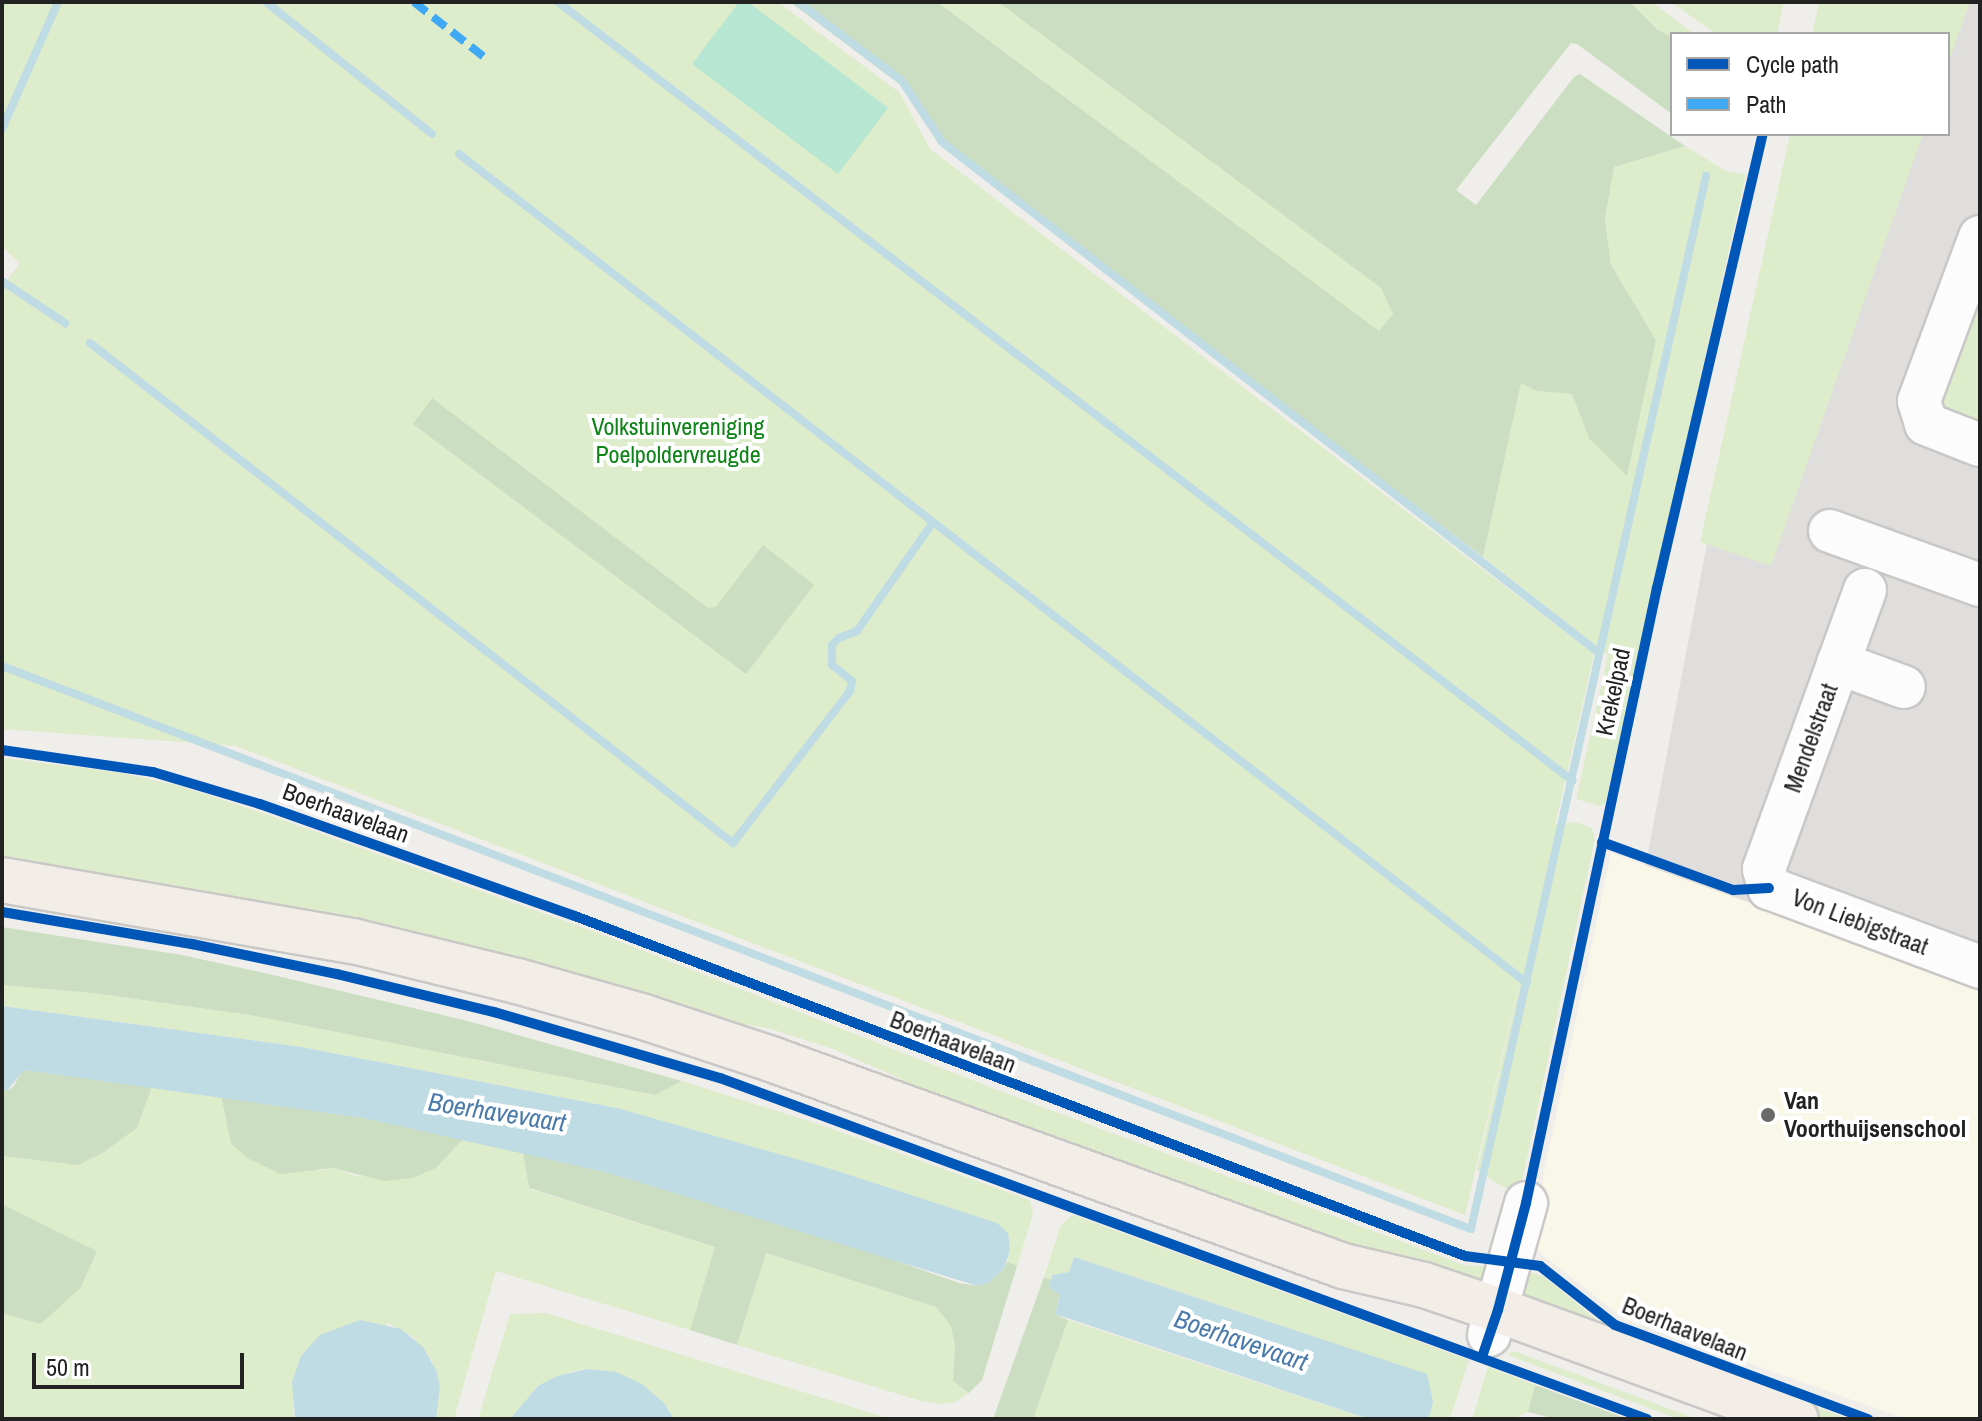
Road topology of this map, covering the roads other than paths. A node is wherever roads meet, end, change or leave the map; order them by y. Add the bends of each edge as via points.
1 (1980, 237) edge
2 (1980, 445) edge
3 (1830, 531) dead end
4 (1980, 585) edge
5 (1865, 590) dead end
6 (1838, 663) junction
7 (1904, 687) dead end
8 (2, 880) edge
9 (1769, 888) joint
10 (1980, 967) edge
11 (1526, 1203) dead end
12 (1494, 1322) junction
13 (1716, 1419) edge
14 (1796, 1419) edge

1 - 2 street via 1919,401 1926,424
3 - 4 street
5 - 6 street, Mendelstraat
6 - 7 street
6 - 9 street, Mendelstraat via 1764,869
8 - 12 main road, Boerhaavelaan via 353,941 602,1005 771,1059 1343,1266 1424,1285
9 - 10 street, Von Liebigstraat
11 - 12 street
12 - 13 main road, Boerhaavelaan
12 - 14 main road, Boerhaavelaan

